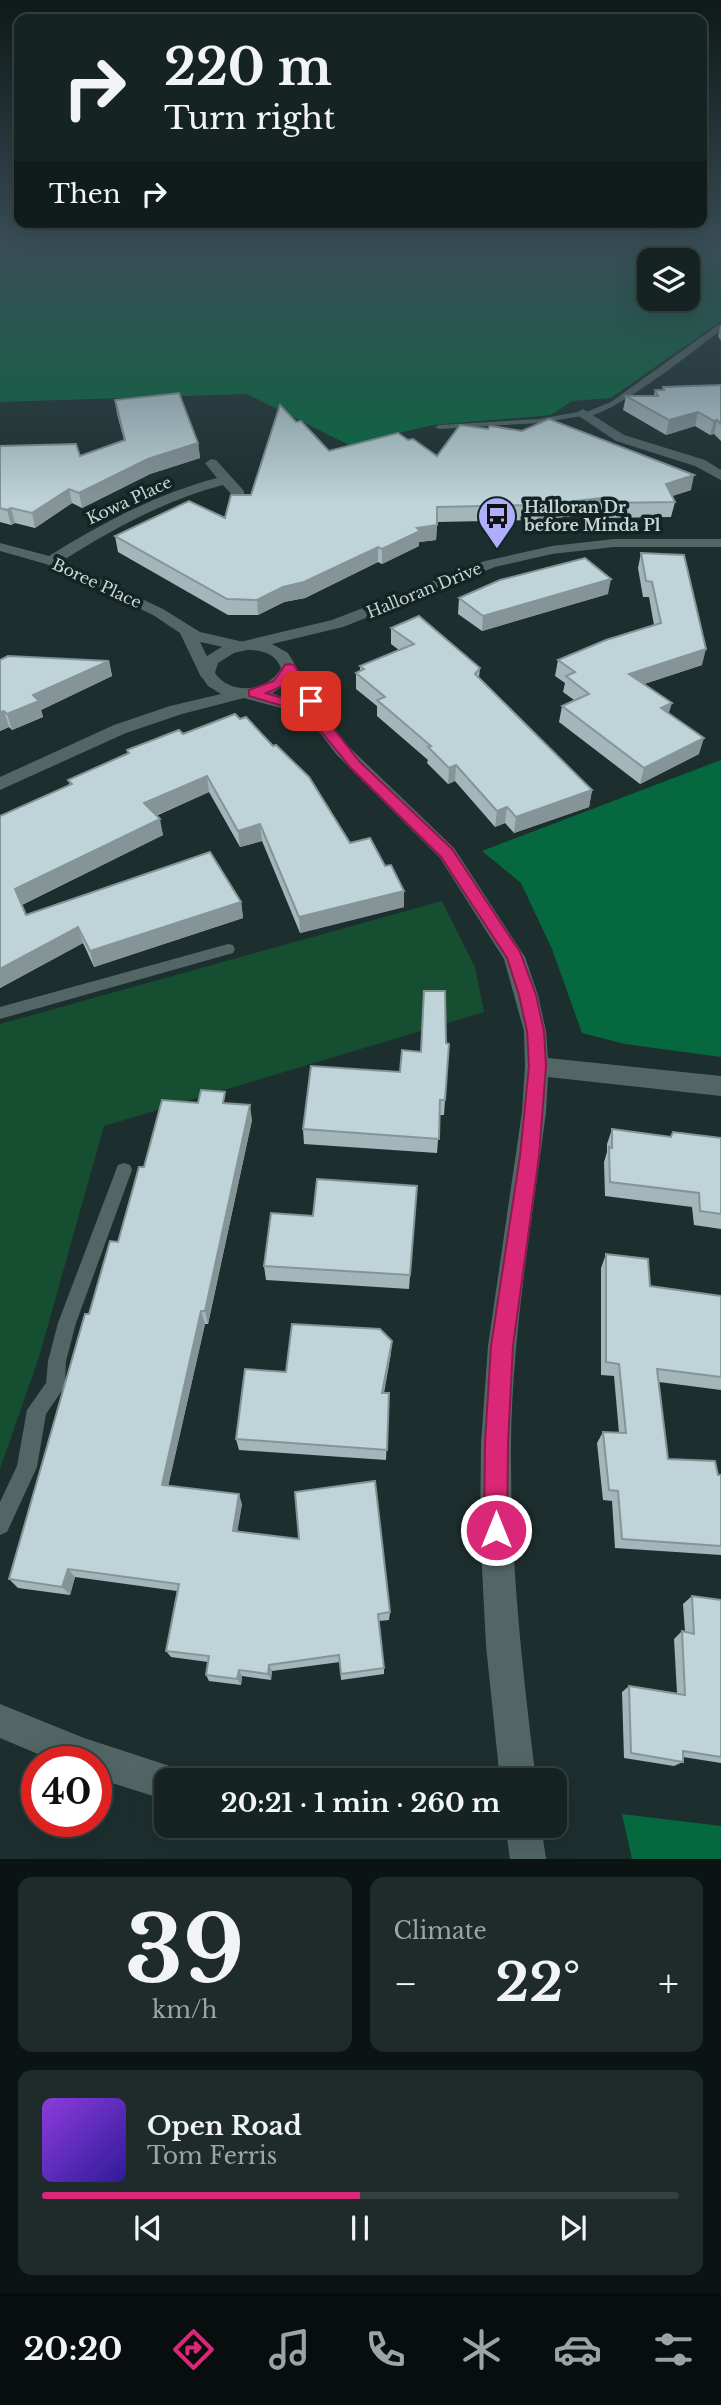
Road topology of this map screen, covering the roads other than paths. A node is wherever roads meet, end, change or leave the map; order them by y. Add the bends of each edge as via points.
1 (716, 331) edge
2 (585, 414) junction
3 (439, 426) dead end
4 (211, 463) dead end
5 (721, 477) edge
6 (225, 480) junction
7 (239, 494) edge
8 (721, 541) edge
9 (0, 547) edge
10 (51, 561) junction
11 (337, 624) junction
12 (188, 632) junction
13 (244, 645) junction
14 (295, 658) junction
15 (207, 674) junction
16 (248, 693) junction
17 (162, 714) junction
18 (320, 721) junction
19 (0, 784) edge
20 (228, 949) dead end
21 (0, 1013) edge
22 (537, 1066) junction
23 (721, 1086) edge
24 (124, 1170) dead end
25 (0, 1525) edge
26 (0, 1721) edge
27 (517, 1768) edge
28 (154, 1778) edge
29 (525, 1838) edge
30 (528, 1859) edge

1 - 2 lane via 614,404
2 - 3 lane
2 - 5 street via 627,441 700,463
4 - 6 street
6 - 7 street
6 - 10 street, Kowa Place via 124,518
8 - 11 street, Halloran Drive via 614,543 552,550 490,564
9 - 10 street, Boree Place
10 - 12 street, Boree Place via 148,607
11 - 13 street, Halloran Drive
11 - 14 street, Halloran Drive
12 - 13 street, Boree Place
12 - 15 street
13 - 14 street, Boree Place
13 - 15 street via 213,657
14 - 16 street, Halloran Drive via 279,684
14 - 18 street
15 - 16 street via 223,689
15 - 17 street
16 - 17 street
16 - 18 street via 291,705
17 - 19 street
18 - 22 street via 356,765 447,853 514,957 535,1031
20 - 21 lane
22 - 23 street
22 - 27 street via 502,1346 496,1443 503,1646
24 - 25 lane via 67,1323 55,1386 37,1410 27,1467
26 - 28 street via 84,1756
29 - 30 street

